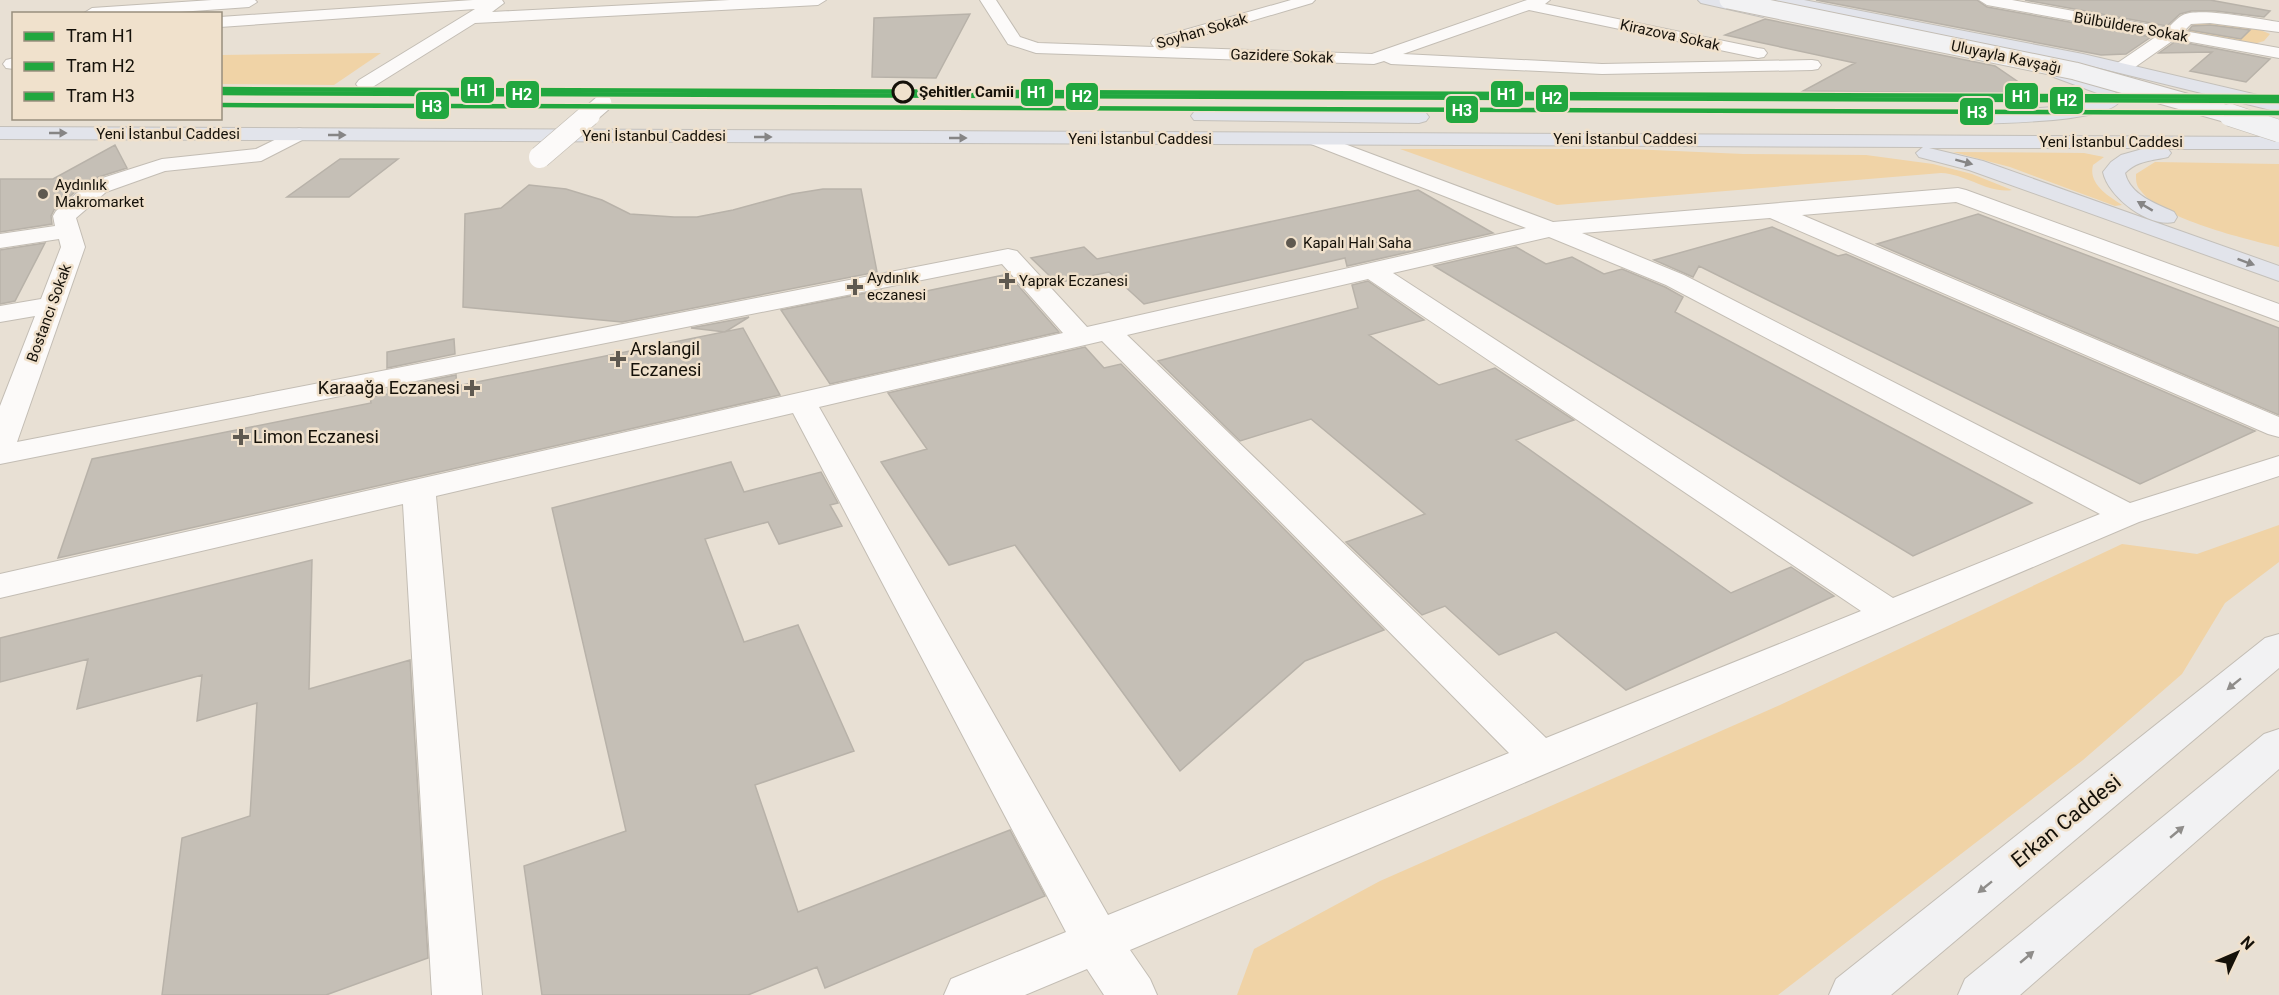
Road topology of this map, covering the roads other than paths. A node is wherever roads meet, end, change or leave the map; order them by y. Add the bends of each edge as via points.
1 (113, 0) edge
2 (818, 0) edge
3 (988, 0) edge
4 (1706, 0) edge
5 (1728, 0) edge
6 (1755, 0) edge
7 (1781, 0) edge
8 (1987, 0) edge
9 (262, 1) edge
10 (498, 1) edge
11 (1293, 1) edge
12 (1535, 2) edge
13 (94, 12) edge
14 (106, 12) edge
15 (472, 18) junction
16 (222, 22) edge
17 (2279, 27) edge
18 (2171, 34) junction
19 (1131, 51) junction
20 (2278, 52) edge
21 (1374, 59) junction
22 (2122, 68) junction
23 (2084, 80) junction
24 (365, 84) dead end
25 (2279, 106) edge
26 (608, 109) joint
27 (566, 115) dead end
28 (1184, 116) dead end
29 (1434, 117) dead end
30 (1959, 118) dead end
31 (1983, 118) junction
32 (2113, 119) dead end
33 (2172, 119) dead end
34 (2279, 121) edge
35 (2279, 131) edge
36 (0, 133) edge
37 (299, 134) junction
38 (1781, 139) junction
39 (1318, 140) junction
40 (2279, 144) edge
41 (540, 157) dead end
42 (1772, 211) junction
43 (1551, 229) junction
44 (69, 231) junction
45 (0, 241) edge
46 (2279, 252) edge
47 (1372, 270) junction
48 (2279, 274) edge
49 (52, 305) junction
50 (2279, 313) edge
51 (0, 314) edge
52 (1094, 334) junction
53 (802, 402) junction
54 (2279, 428) edge
55 (0, 447) edge
56 (0, 455) edge
57 (2279, 466) edge
58 (419, 490) junction
59 (2127, 515) junction
60 (0, 586) edge
61 (1890, 613) junction
62 (2279, 647) edge
63 (2279, 746) edge
64 (1540, 758) junction
65 (1097, 942) junction
66 (457, 995) edge
67 (969, 995) edge
68 (1132, 995) edge
69 (1854, 995) edge
70 (1983, 995) edge

1 - 13 street
2 - 15 street
3 - 19 street, Gazidere Sokak via 1014,40 1036,48
4 - 23 highway
5 - 35 main road, Uluyayla Kavşağı, bridge via 2101,77
6 - 34 main road, Uluyayla Kavşağı via 2088,67
7 - 22 highway
8 - 18 street, Bülbüldere Sokak
9 - 14 street
10 - 15 street
10 - 16 street
11 - 19 street, Soyhan Sokak
12 - 21 street, Gazidere Sokak
12 - 21 street, Kirazova Sokak via 1812,65 1602,69
15 - 24 street
17 - 18 street via 2199,18 2187,19
18 - 20 street, Bülbüldere Sokak
18 - 22 street
19 - 21 street, Gazidere Sokak
22 - 23 highway via 2133,77 2114,82
22 - 25 highway
23 - 31 highway via 2109,94 2110,101 2086,110
26 - 27 highway, Yeni İstanbul Caddesi
26 - 41 street, bridge
28 - 29 highway, Yeni İstanbul Caddesi
30 - 31 highway, Yeni İstanbul Caddesi
31 - 32 highway, Yeni İstanbul Caddesi
33 - 34 highway, Yeni İstanbul Caddesi
36 -> 37 highway, Yeni İstanbul Caddesi
37 -> 39 highway, Yeni İstanbul Caddesi
37 - 44 street, Bostancı Sokak via 261,155 162,165 98,187 64,216
38 - 39 highway, Yeni İstanbul Caddesi
38 - 40 highway, Yeni İstanbul Caddesi
38 -> 48 highway via 1905,150 1976,165
39 - 43 street
46 -> 40 highway via 2213,235 2152,210 2114,179 2114,172 2123,162 2141,156
42 - 43 street
42 - 50 street via 1958,195
42 - 54 street
43 - 47 street
43 - 59 street via 1675,280
44 - 45 street
44 - 49 street, Bostancı Sokak via 73,247
47 - 52 street
47 - 61 street
49 - 51 street
49 - 55 street, Bostancı Sokak
52 - 53 street
52 - 56 street via 1008,256
52 - 64 street
53 - 58 street
53 - 65 street
57 - 59 street
58 - 60 street
58 - 66 street
59 - 61 street
61 - 64 street
62 -> 69 main road, Erkan Caddesi
70 -> 63 main road
64 - 65 street
65 - 67 street
65 - 68 street

